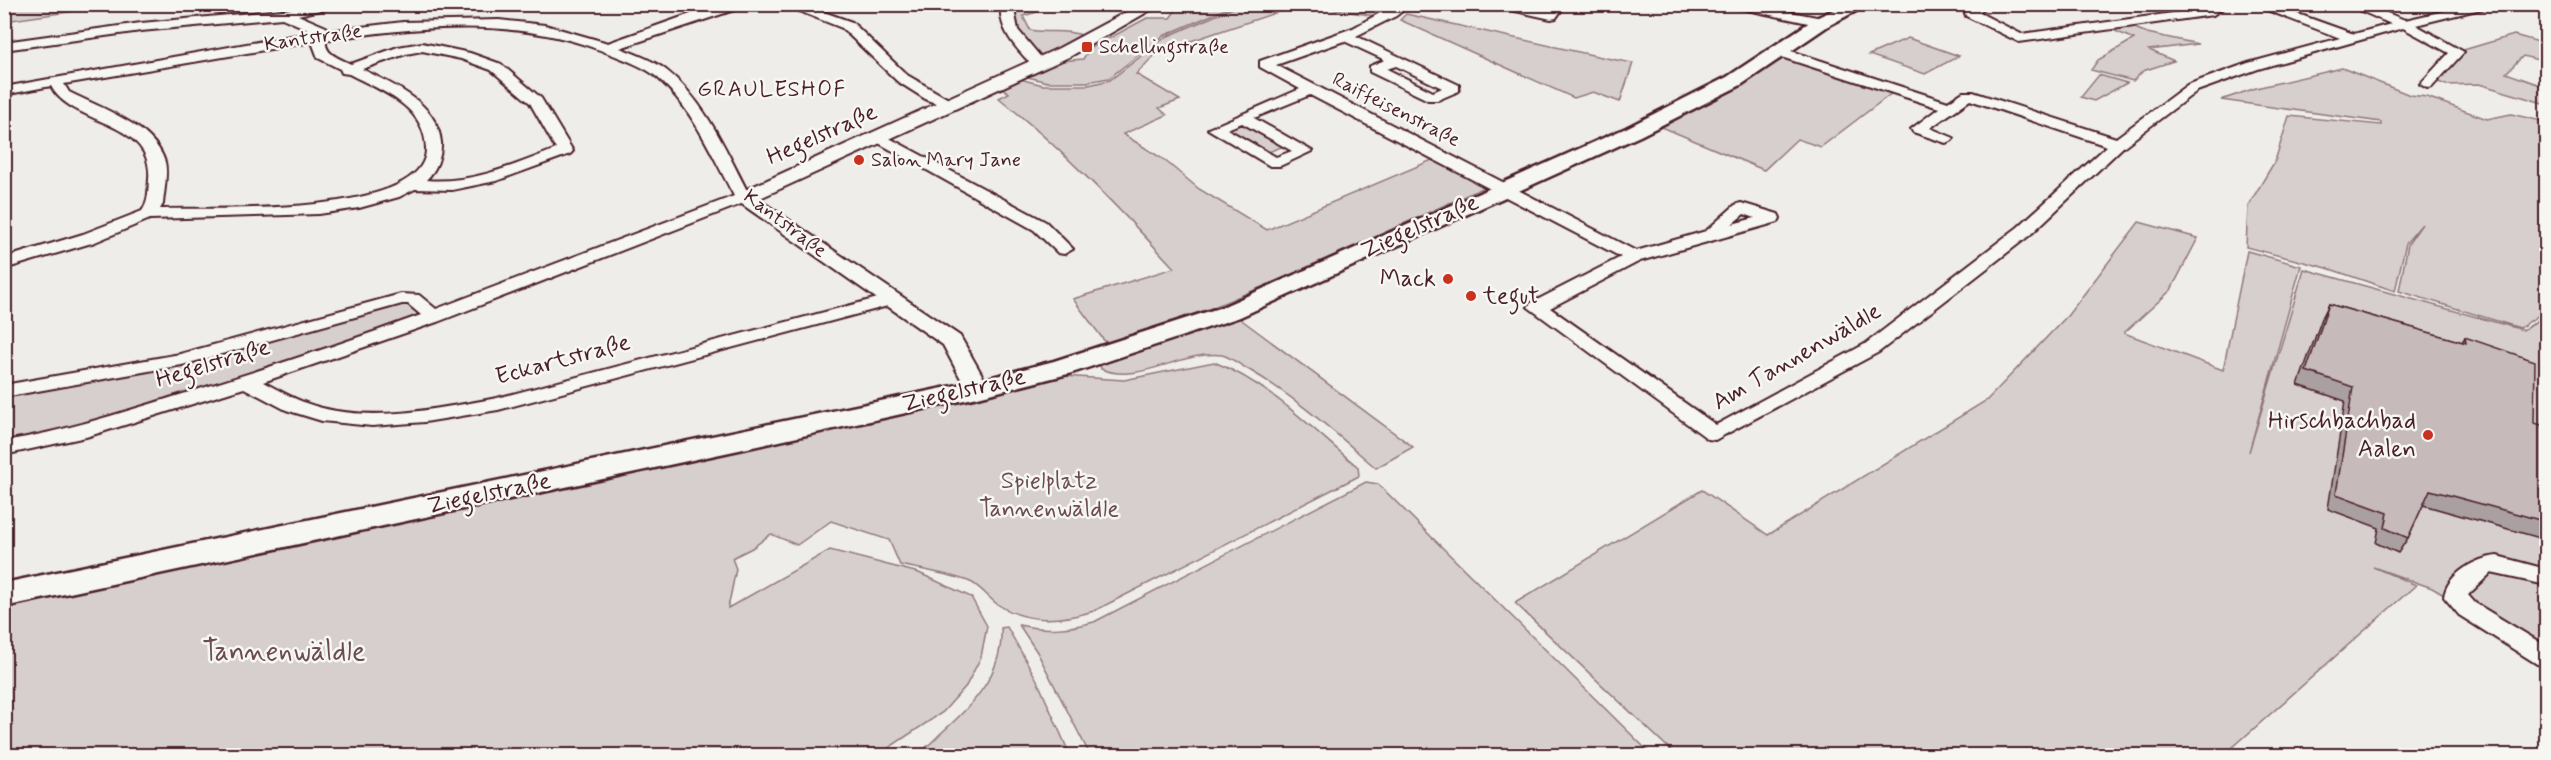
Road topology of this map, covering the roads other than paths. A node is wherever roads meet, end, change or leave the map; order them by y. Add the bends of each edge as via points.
1 (342, 4) edge
2 (746, 4) edge
3 (787, 4) edge
4 (1007, 4) edge
5 (1154, 4) edge
6 (1405, 4) edge
7 (1490, 4) edge
8 (1556, 4) edge
9 (1725, 4) edge
10 (1861, 4) edge
11 (1985, 4) edge
12 (2216, 4) edge
13 (2258, 4) edge
14 (2351, 4) edge
15 (2495, 4) edge
16 (284, 14) junction
17 (1822, 22) junction
18 (2404, 24) junction
19 (1342, 35) junction
20 (320, 37) junction
21 (2353, 38) junction
22 (4, 46) edge
23 (611, 46) junction
24 (1780, 52) junction
25 (1396, 61) junction
26 (1039, 64) junction
27 (348, 70) junction
28 (56, 81) junction
29 (2427, 84) dead end
30 (1311, 90) junction
31 (4, 91) edge
32 (950, 104) junction
33 (1946, 111) junction
34 (1243, 118) junction
35 (880, 138) junction
36 (1946, 138) dead end
37 (2118, 144) junction
38 (413, 184) junction
39 (1507, 189) junction
40 (742, 198) junction
41 (148, 214) junction
42 (1710, 235) dead end
43 (1064, 249) dead end
44 (1634, 257) junction
45 (4, 264) edge
46 (893, 299) junction
47 (434, 317) junction
48 (246, 381) junction
49 (978, 389) junction
50 (4, 391) edge
51 (4, 448) edge
52 (2547, 577) edge
53 (4, 595) edge
54 (2547, 657) edge

1 - 16 street
2 - 23 street
3 - 32 street via 848,25 902,78
4 - 26 street via 1011,30
5 - 26 street, Hegelstraße
6 - 19 street via 1398,11
7 - 8 street via 1551,15 1559,5
9 - 17 street
10 - 17 main road, Ziegelstraße
11 - 12 street via 1971,13 2019,38 2213,11
13 - 21 street
14 - 18 street
15 - 18 street, Am Tannenwäldle
16 - 20 street via 321,30
16 - 22 street via 141,27
17 - 24 main road, Ziegelstraße
18 - 21 street, Am Tannenwäldle
18 - 29 street via 2457,52
19 - 25 street
19 - 30 street, Raiffeisenstraße via 1265,64
20 - 23 street, Kantstraße via 441,22 498,22 547,28
20 - 27 street via 318,44 323,55
20 - 28 street, Kantstraße
21 - 37 street, Am Tannenwäldle via 2192,88
23 - 40 street, Kantstraße via 664,75 694,111
24 - 33 street
24 - 39 main road, Ziegelstraße via 1734,81 1633,132
25 - 25 street via 1375,69 1433,97 1454,88
26 - 32 street, Hegelstraße
27 - 38 street via 396,93 417,108 432,129 434,153 425,173
27 - 38 street via 422,47 496,67 536,101 565,151 472,183 432,187
28 - 31 street, Kantstraße
28 - 41 street via 63,94 144,139 158,165 154,204
30 - 34 street
30 - 39 street, Raiffeisenstraße
32 - 35 street, Hegelstraße
33 - 36 street via 1918,129
33 - 37 street via 1968,95
34 - 34 street via 1274,134 1304,151 1275,163 1215,129
35 - 40 street, Hegelstraße
35 - 43 street via 1040,226
37 - 44 street, Am Tannenwäldle via 2024,231 1872,348 1715,434 1537,307
38 - 41 street via 393,194 319,209
39 - 44 street
39 - 49 main road, Ziegelstraße via 1231,312 1063,367
40 - 46 street, Kantstraße
40 - 47 street, Hegelstraße
41 - 45 street via 89,238
42 - 44 street
46 - 48 street, Eckartstraße via 498,404 441,415 338,416 302,409
46 - 49 street, Kantstraße via 952,341
47 - 48 street, Hegelstraße
47 - 50 street, Hegelstraße via 413,299 401,299 182,359
48 - 51 street, Hegelstraße via 93,428
49 - 53 main road, Ziegelstraße
52 - 54 street via 2497,564 2485,565 2457,589 2456,597 2467,609

